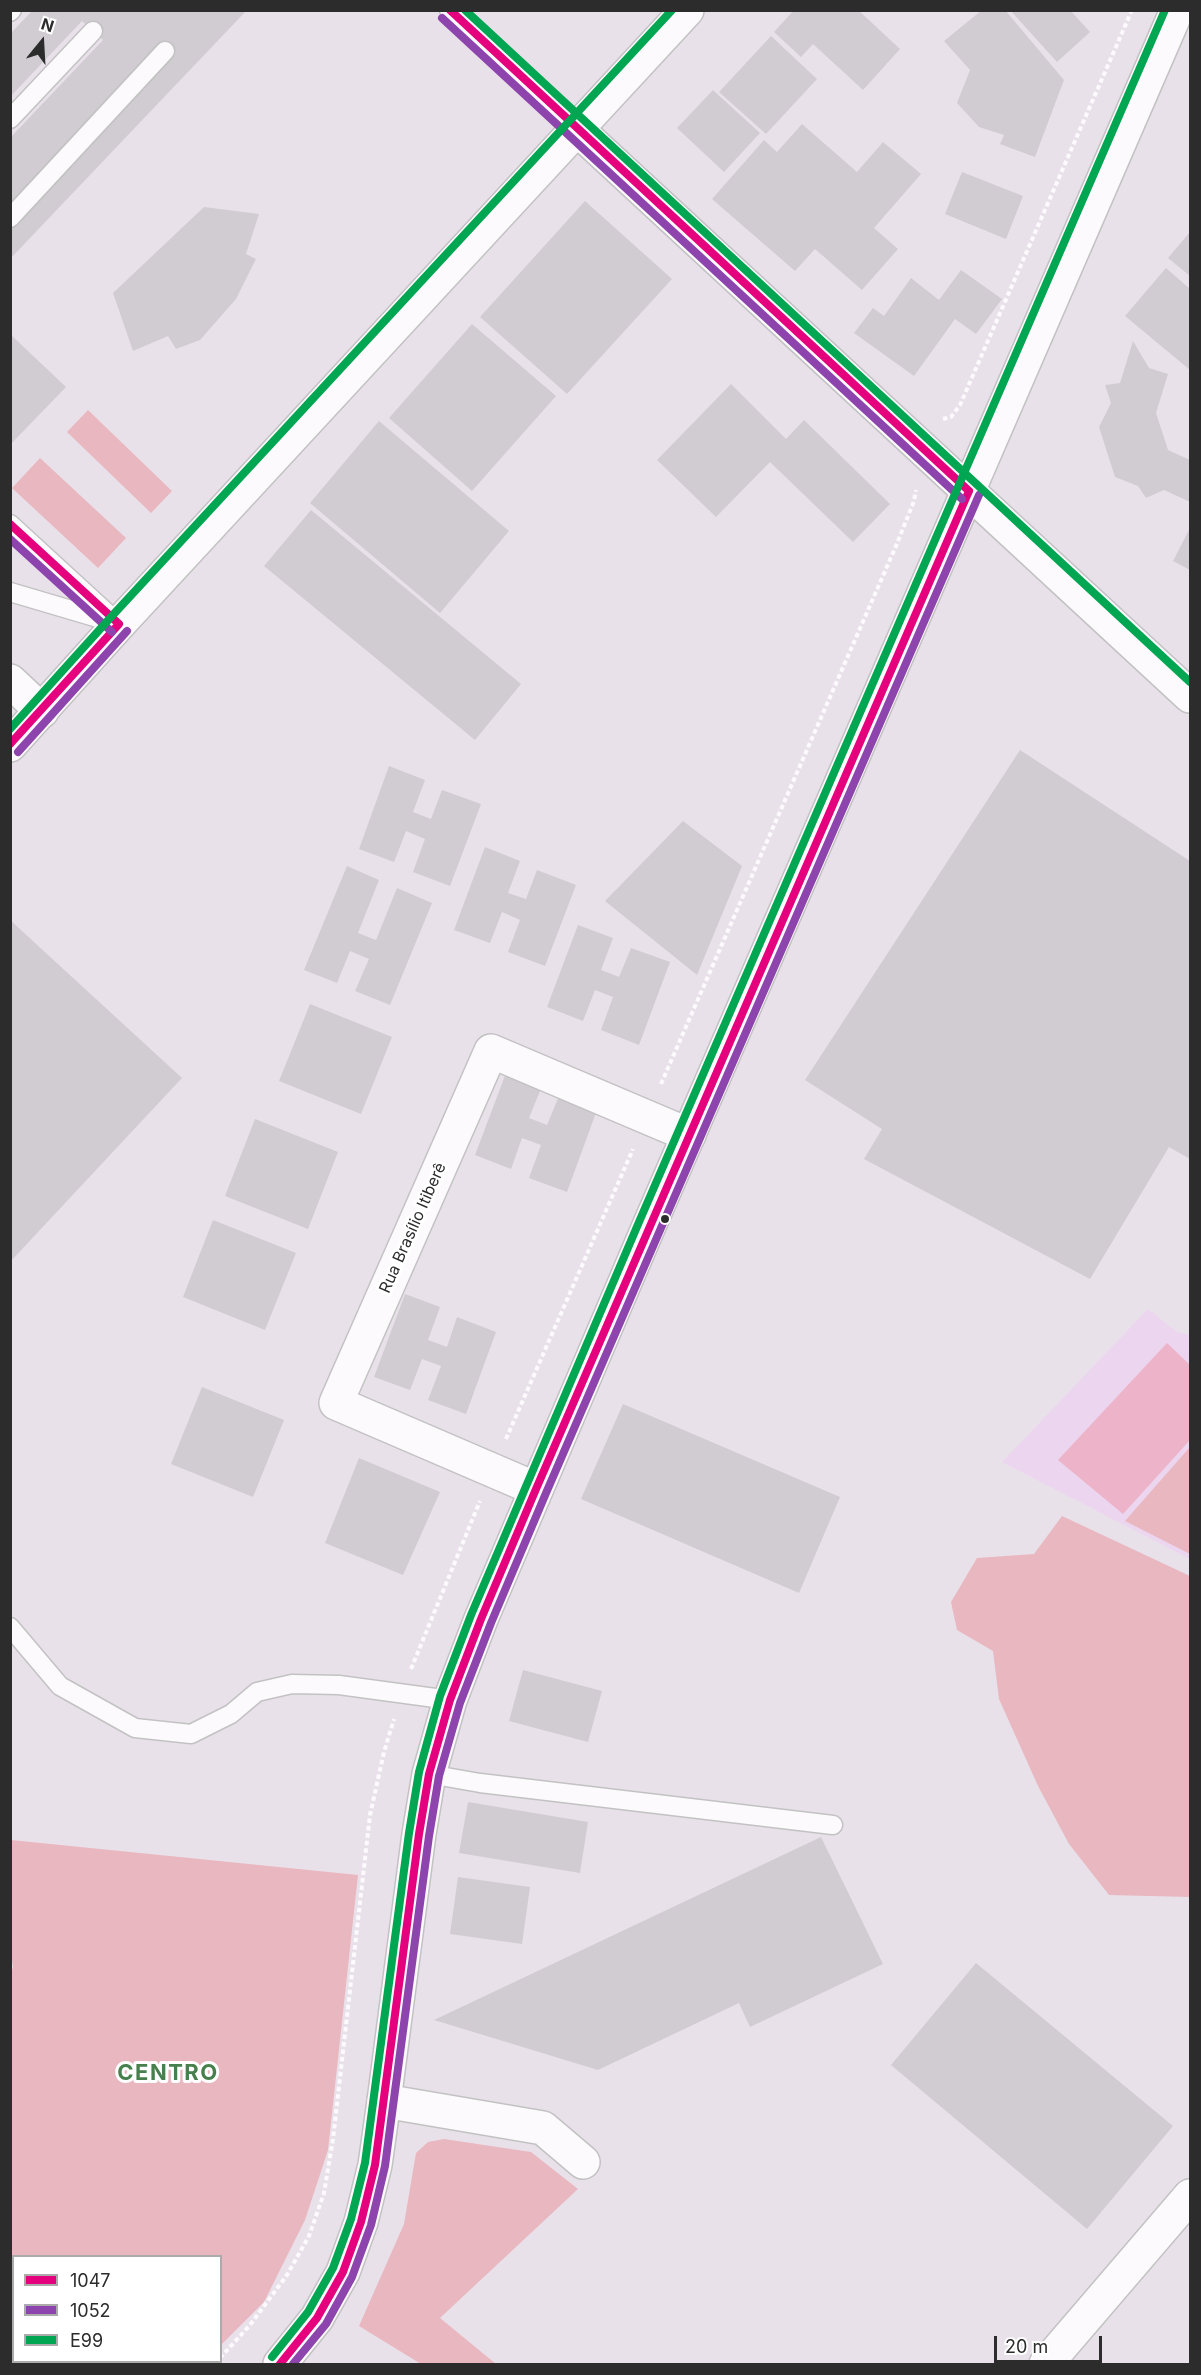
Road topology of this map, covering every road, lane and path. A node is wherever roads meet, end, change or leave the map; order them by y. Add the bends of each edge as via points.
1 (449, 10) edge
2 (687, 10) edge
3 (1132, 10) edge
4 (1177, 10) edge
5 (93, 31) dead end
6 (165, 51) dead end
7 (10, 119) edge
8 (578, 130) junction
9 (10, 218) edge
10 (942, 420) dead end
11 (912, 483) dead end
12 (969, 492) junction
13 (10, 524) edge
14 (10, 592) edge
15 (119, 624) junction
16 (10, 681) edge
17 (1191, 696) edge
18 (42, 711) junction
19 (10, 745) edge
20 (660, 1089) dead end
21 (689, 1135) junction
22 (637, 1142) dead end
23 (506, 1441) dead end
24 (536, 1489) junction
25 (483, 1493) dead end
26 (10, 1627) edge
27 (402, 1693) junction
28 (450, 1700) junction
29 (429, 1774) junction
30 (834, 1825) dead end
31 (384, 2102) junction
32 (583, 2162) dead end
33 (1191, 2196) edge
34 (222, 2356) edge
35 (280, 2364) edge
36 (1046, 2364) edge

1 - 8 lane
2 - 8 main road
3 - 10 path via 960,405 951,417
4 - 12 main road
5 - 7 lane
6 - 9 lane
8 - 12 main road
8 - 15 main road
11 - 20 path via 916,491 914,501 896,546
12 - 17 main road
12 - 21 main road
13 - 15 lane
14 - 15 lane
15 - 18 main road
16 - 18 main road
18 - 19 main road
21 - 24 main road
21 - 24 main road, Rua Brasílio Itiberê via 491,1050 340,1392 336,1403
22 - 23 path
24 - 28 main road
25 - 27 path
26 - 27 lane via 60,1686 135,1728 191,1734 231,1714 257,1692 292,1684
27 - 28 lane
27 - 34 path via 370,1815 324,2193 309,2236 287,2275
28 - 29 main road
29 - 30 lane via 492,1785
29 - 31 main road
31 - 32 main road via 543,2128
31 - 35 main road via 375,2165 343,2272 317,2318
33 - 36 main road

